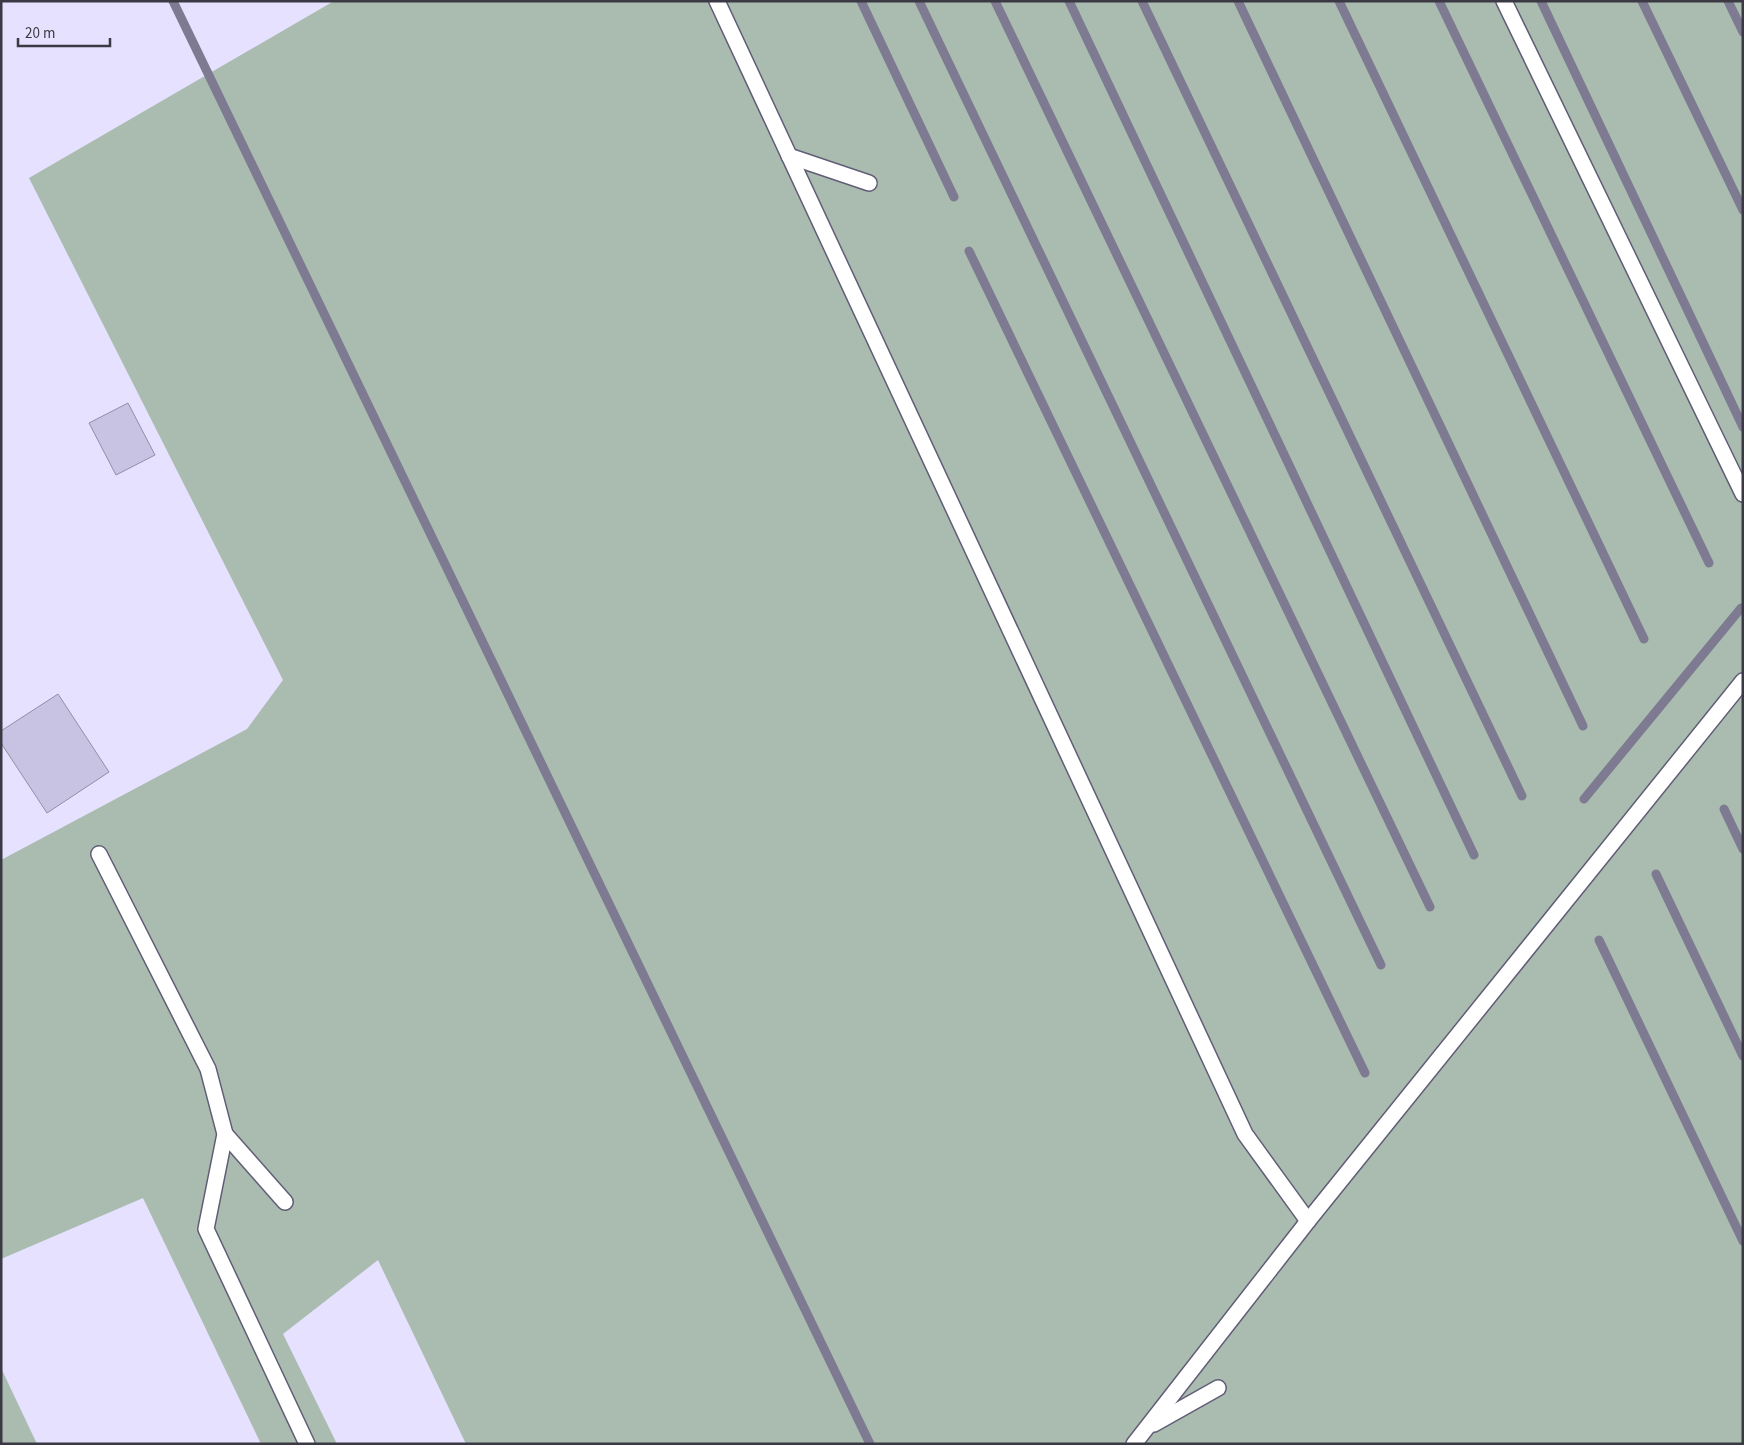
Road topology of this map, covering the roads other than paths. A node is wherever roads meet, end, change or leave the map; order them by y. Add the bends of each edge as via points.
1 (717, 1) edge
2 (1504, 1) edge
3 (789, 156) junction
4 (869, 183) dead end
5 (1743, 494) edge
6 (1743, 681) edge
7 (99, 854) dead end
8 (225, 1134) junction
9 (284, 1202) dead end
10 (1308, 1221) junction
11 (1218, 1388) dead end
12 (1148, 1427) junction
13 (307, 1444) edge
14 (1134, 1444) edge

1 - 3 lane
2 - 5 lane
3 - 4 lane
3 - 10 lane via 1245,1134
6 - 10 lane
7 - 8 lane via 208,1069
8 - 9 lane
8 - 13 lane via 206,1229
10 - 12 lane
11 - 12 lane
12 - 14 lane

